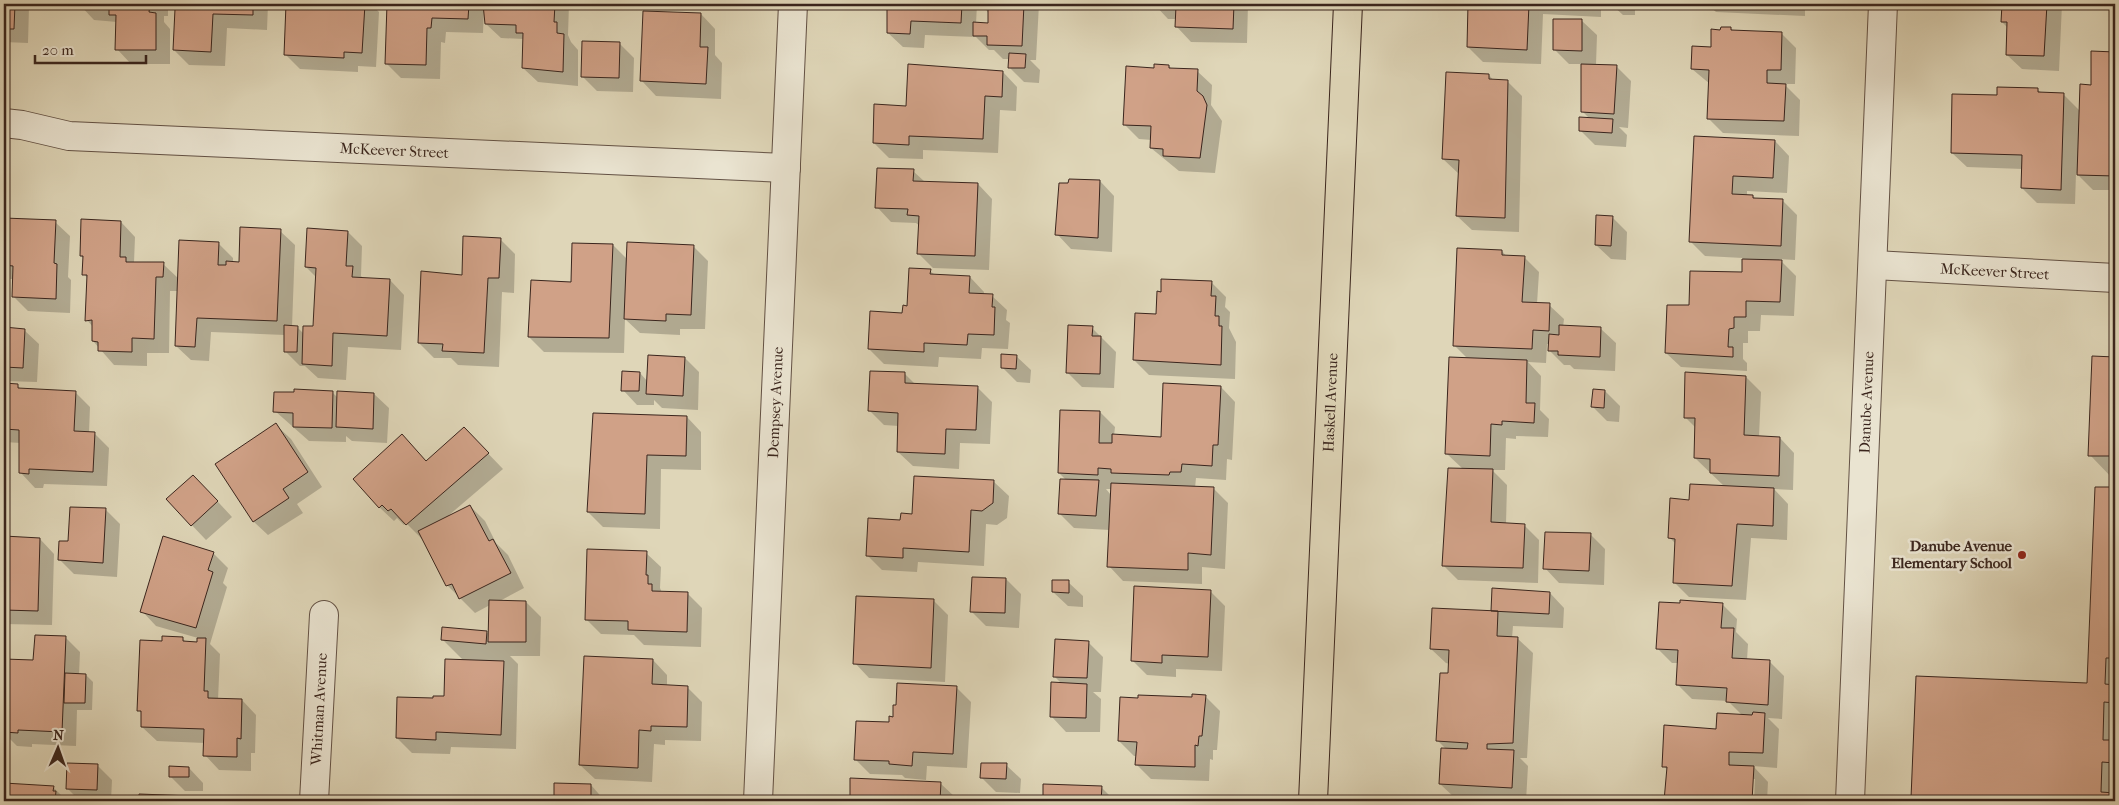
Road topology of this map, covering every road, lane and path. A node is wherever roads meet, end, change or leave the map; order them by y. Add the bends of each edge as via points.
1 (793, 4) edge
2 (1348, 4) edge
3 (1883, 4) edge
4 (4, 124) edge
5 (786, 168) junction
6 (1874, 265) junction
7 (2115, 278) edge
8 (324, 615) dead end
9 (314, 801) edge
10 (758, 801) edge
11 (1313, 801) edge
12 (1850, 801) edge

1 - 5 street, Dempsey Avenue
2 - 11 main road, Haskell Avenue
3 - 6 street, Danube Avenue
4 - 5 street, McKeever Street via 69,136
5 - 10 street, Dempsey Avenue
6 - 7 street, McKeever Street
6 - 12 street, Danube Avenue
8 - 9 street, Whitman Avenue

